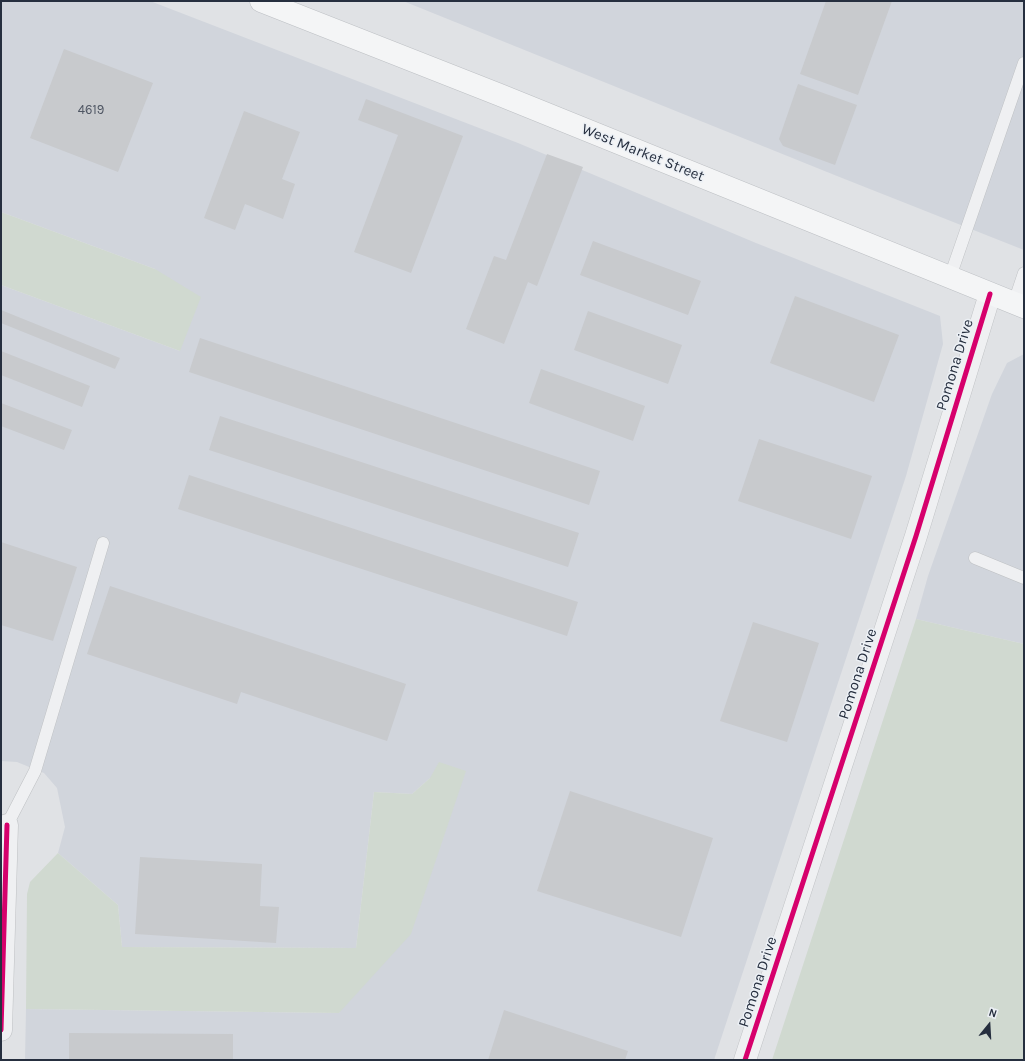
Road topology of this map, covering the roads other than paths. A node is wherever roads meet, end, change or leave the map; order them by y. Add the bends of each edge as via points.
1 (261, 1) edge
2 (1024, 63) edge
3 (1024, 273) edge
4 (950, 277) junction
5 (990, 294) junction
6 (1019, 305) edge
7 (104, 543) dead end
8 (975, 558) dead end
9 (1024, 578) edge
10 (7, 825) joint
11 (1, 1030) edge
12 (745, 1060) edge

1 - 4 main road, West Market Street
2 - 4 lane
3 - 6 lane
4 - 5 main road, West Market Street
5 - 6 main road, West Market Street
5 - 12 street, Pomona Drive via 913,544
7 - 10 lane via 35,771
8 - 9 lane
10 - 11 street

